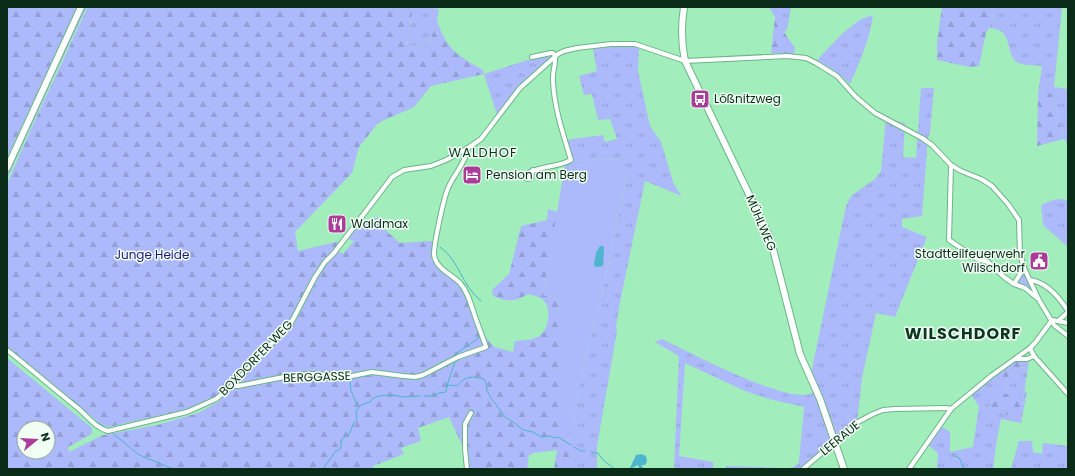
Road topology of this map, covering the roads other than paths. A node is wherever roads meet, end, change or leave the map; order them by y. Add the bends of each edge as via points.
1 (81, 7) edge
2 (684, 7) edge
3 (555, 56) junction
4 (532, 57) dead end
5 (685, 61) junction
6 (468, 148) junction
7 (951, 165) junction
8 (7, 168) edge
9 (533, 170) dead end
10 (1024, 268) junction
11 (1030, 280) junction
12 (1014, 284) junction
13 (1039, 300) junction
14 (1068, 312) edge
15 (1052, 320) junction
16 (1058, 321) junction
17 (1068, 323) edge
18 (1068, 336) edge
19 (1030, 348) junction
20 (7, 350) edge
21 (1034, 356) junction
22 (1015, 359) junction
23 (232, 386) junction
24 (1068, 394) edge
25 (951, 409) junction
26 (471, 413) dead end
27 (834, 443) junction
28 (809, 464) junction
29 (466, 469) edge
30 (803, 469) edge
31 (811, 469) edge
32 (844, 469) edge
33 (909, 469) edge

1 - 8 street
2 - 5 street, MÜHLWEG via 681,26
3 - 4 street via 551,53
3 - 5 street via 577,48 635,44
3 - 6 street, BOXDORFER WEG via 520,88 481,139
3 - 9 street via 555,99 571,160
5 - 7 street via 761,56 806,58 837,76 875,113 932,145
5 - 27 street, MÜHLWEG via 768,234 800,354 820,399
6 - 23 street, BOXDORFER WEG via 431,166 404,170 392,177 325,262 291,323
6 - 23 street, BERGGASSE via 465,159 448,187 434,254 440,267 463,288 473,307 486,347 458,356 415,377 372,372 352,376 295,375
7 - 10 street via 992,186 1008,204 1019,220 1020,254
7 - 12 street via 949,240 977,259 988,262
10 - 11 street
10 - 12 street
11 - 13 street
11 - 14 street via 1044,284
12 - 13 street via 1025,288
13 - 15 street
14 - 16 street
15 - 16 street
15 - 18 street via 1054,325
15 - 19 street
16 - 17 street
19 - 21 street
19 - 22 street
20 - 23 street, BOXDORFER WEG via 94,424 108,431 187,412 216,399
21 - 22 street
21 - 24 street
22 - 25 street
25 - 27 street, LEERAUE via 884,410 858,422
25 - 33 street
26 - 29 street via 465,424
27 - 28 street, LEERAUE
27 - 32 street, MÜHLWEG
28 - 30 street, LEERAUE
28 - 31 street

